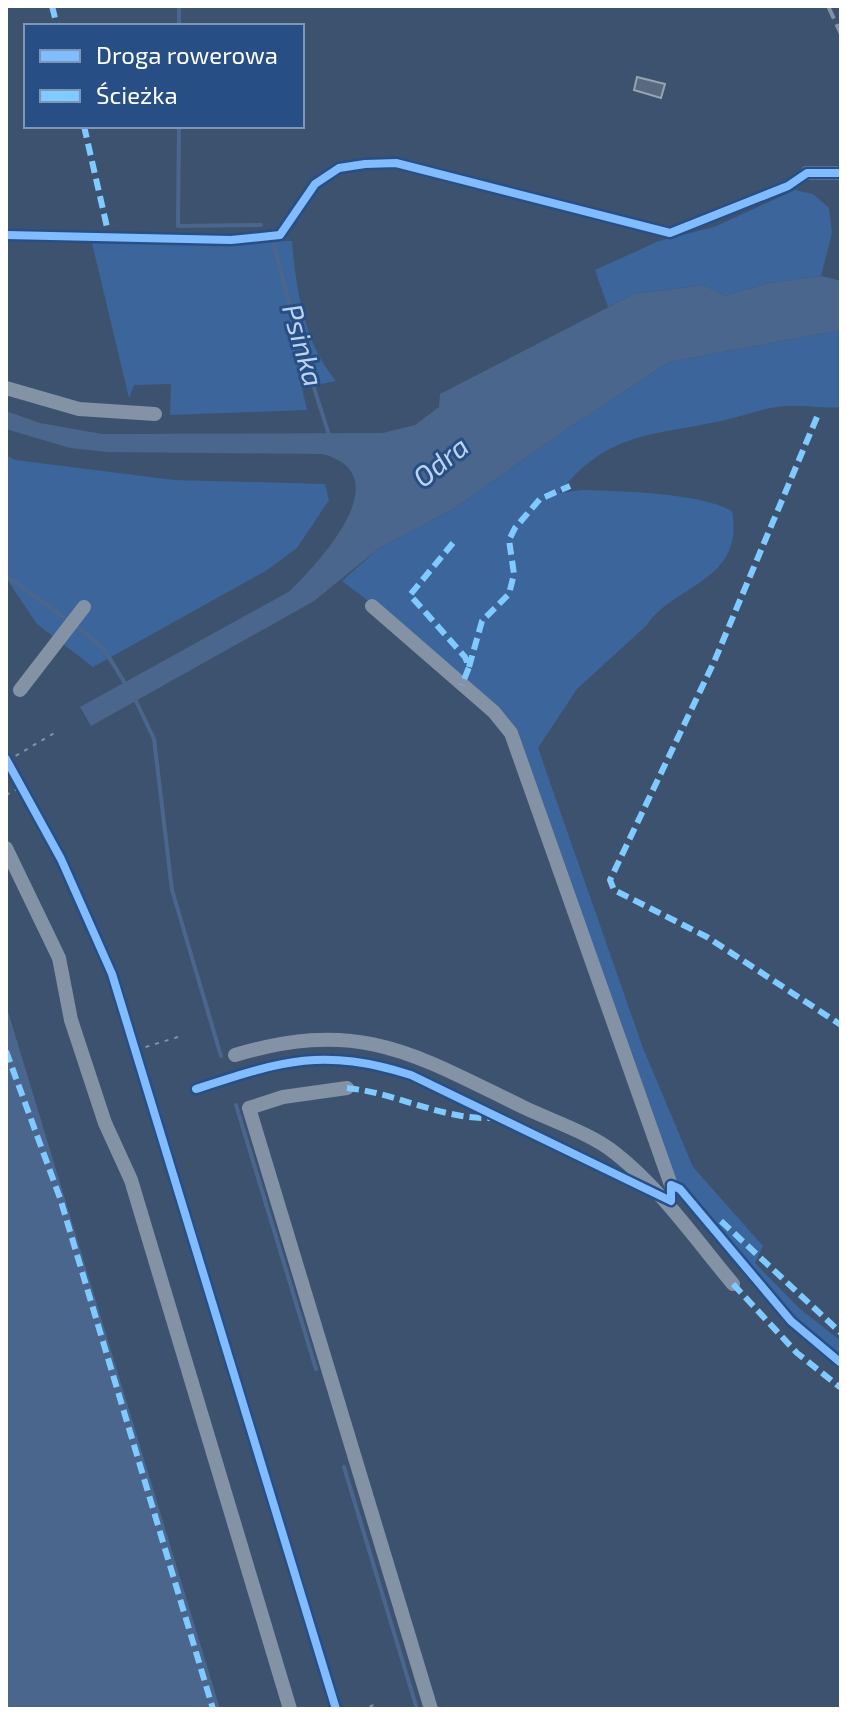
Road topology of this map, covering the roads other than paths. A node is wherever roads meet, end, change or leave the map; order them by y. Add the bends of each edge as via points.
1 (807, 173) dead end
2 (841, 173) edge
3 (6, 388) edge
4 (155, 414) dead end
5 (372, 606) dead end
6 (84, 607) dead end
7 (20, 690) dead end
8 (6, 848) edge
9 (235, 1055) dead end
10 (347, 1088) dead end
11 (671, 1185) dead end
12 (733, 1284) dead end
13 (290, 1709) edge
14 (431, 1709) edge

1 - 2 street
3 - 4 street via 79,409
5 - 11 street via 494,712 511,733
6 - 7 street
8 - 13 street via 63,971 71,1020 105,1123 131,1180
9 - 12 street via 320,1038 375,1043 428,1061 613,1151
10 - 14 street via 249,1108

